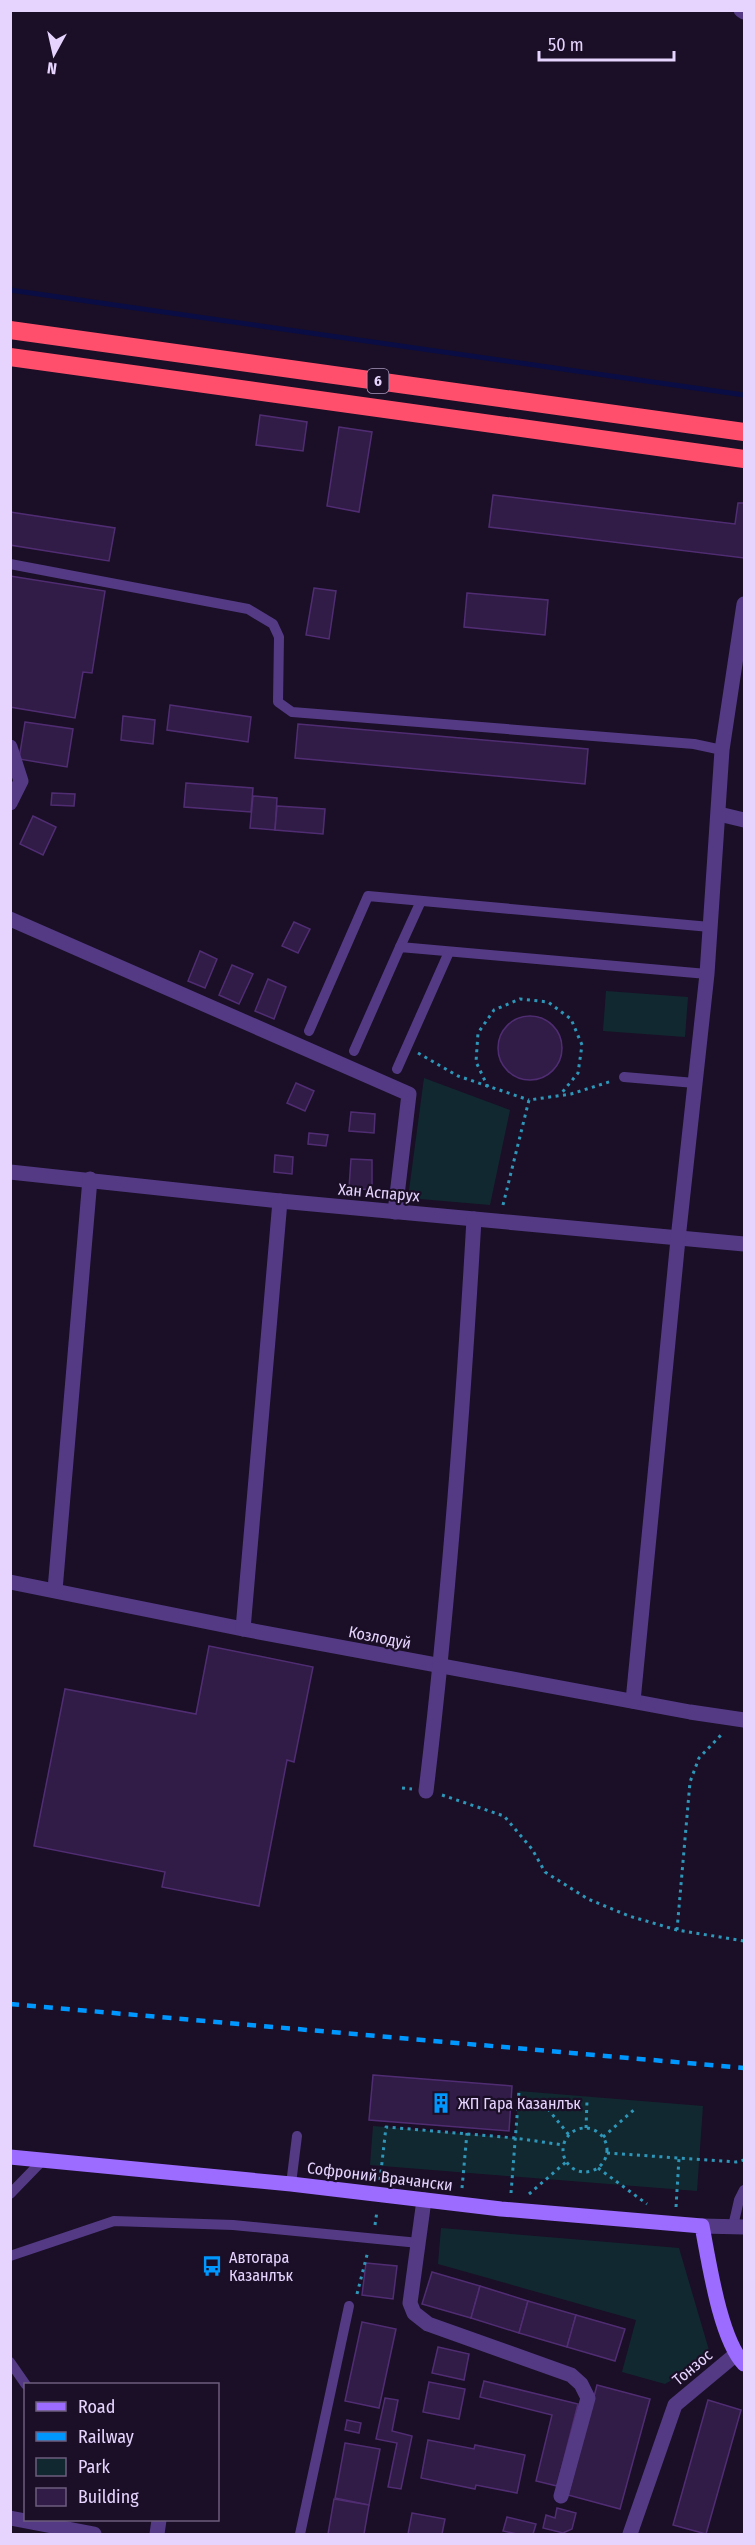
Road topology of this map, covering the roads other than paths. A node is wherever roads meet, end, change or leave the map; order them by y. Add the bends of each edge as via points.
1 (10, 330) edge
2 (10, 357) edge
3 (744, 432) edge
4 (744, 459) edge
5 (10, 564) edge
6 (744, 604) edge
7 (10, 747) edge
8 (722, 750) junction
9 (10, 803) edge
10 (719, 814) junction
11 (744, 820) edge
12 (421, 901) junction
13 (10, 919) edge
14 (710, 927) junction
15 (400, 947) junction
16 (449, 951) junction
17 (707, 974) junction
18 (309, 1031) dead end
19 (354, 1052) dead end
20 (397, 1069) dead end
21 (624, 1077) road end
22 (695, 1083) junction
23 (10, 1172) edge
24 (90, 1179) junction
25 (280, 1201) junction
26 (395, 1212) junction
27 (474, 1219) junction
28 (678, 1239) junction
29 (744, 1244) edge
30 (10, 1582) edge
31 (56, 1590) junction
32 (243, 1629) junction
33 (441, 1667) junction
34 (633, 1701) junction
35 (744, 1720) edge
36 (426, 1791) road end
37 (297, 2136) dead end
38 (10, 2157) edge
39 (43, 2160) junction
40 (291, 2184) junction
41 (744, 2190) edge
42 (10, 2194) edge
43 (424, 2200) junction
44 (702, 2226) junction
45 (739, 2227) edge
46 (419, 2243) junction
47 (10, 2256) edge
48 (349, 2306) dead end
49 (740, 2360) edge
50 (10, 2362) edge
51 (25, 2383) edge
52 (561, 2496) dead end
53 (25, 2521) edge
54 (94, 2535) edge
55 (300, 2535) edge
56 (630, 2535) edge

1 - 3 highway, 6
2 - 4 highway, 6
5 - 8 lane via 248,609 273,624 279,637 278,702 292,712 694,744
6 - 8 street
7 - 9 street via 21,781
8 - 10 street
10 - 11 street
10 - 14 street
12 - 14 lane
12 - 15 lane
12 - 18 lane via 368,896
13 - 26 street via 409,1094
14 - 17 street
15 - 16 lane
15 - 19 lane
16 - 17 lane
16 - 20 lane
17 - 22 street
21 - 22 lane
22 - 28 street
23 - 24 street, Хан Аспарух
24 - 25 street, Хан Аспарух
24 - 31 street
25 - 26 street, Хан Аспарух
25 - 32 street
26 - 27 street, Хан Аспарух
27 - 28 street, Хан Аспарух
27 - 33 street
28 - 29 street, Хан Аспарух
28 - 34 street
30 - 31 street, Козлодуй
31 - 32 street, Козлодуй
32 - 33 street, Козлодуй
33 - 34 street, Козлодуй
33 - 36 street
34 - 35 street, Козлодуй
37 - 40 lane
38 - 39 street, Софроний Врачански
39 - 40 street, Софроний Врачански
39 - 42 lane
40 - 43 street, Софроний Врачански
41 - 45 lane via 738,2200
43 - 44 street, Софроний Врачански
43 - 46 street
44 - 45 street, Софроний Врачански
44 - 49 street, Тонзос via 713,2287
46 - 47 lane via 233,2225 114,2221
46 - 52 street via 410,2303 414,2313 428,2324 571,2375 581,2384 588,2398
48 - 55 lane
49 - 56 street, Тонзос via 675,2405
50 - 51 lane
53 - 54 street

